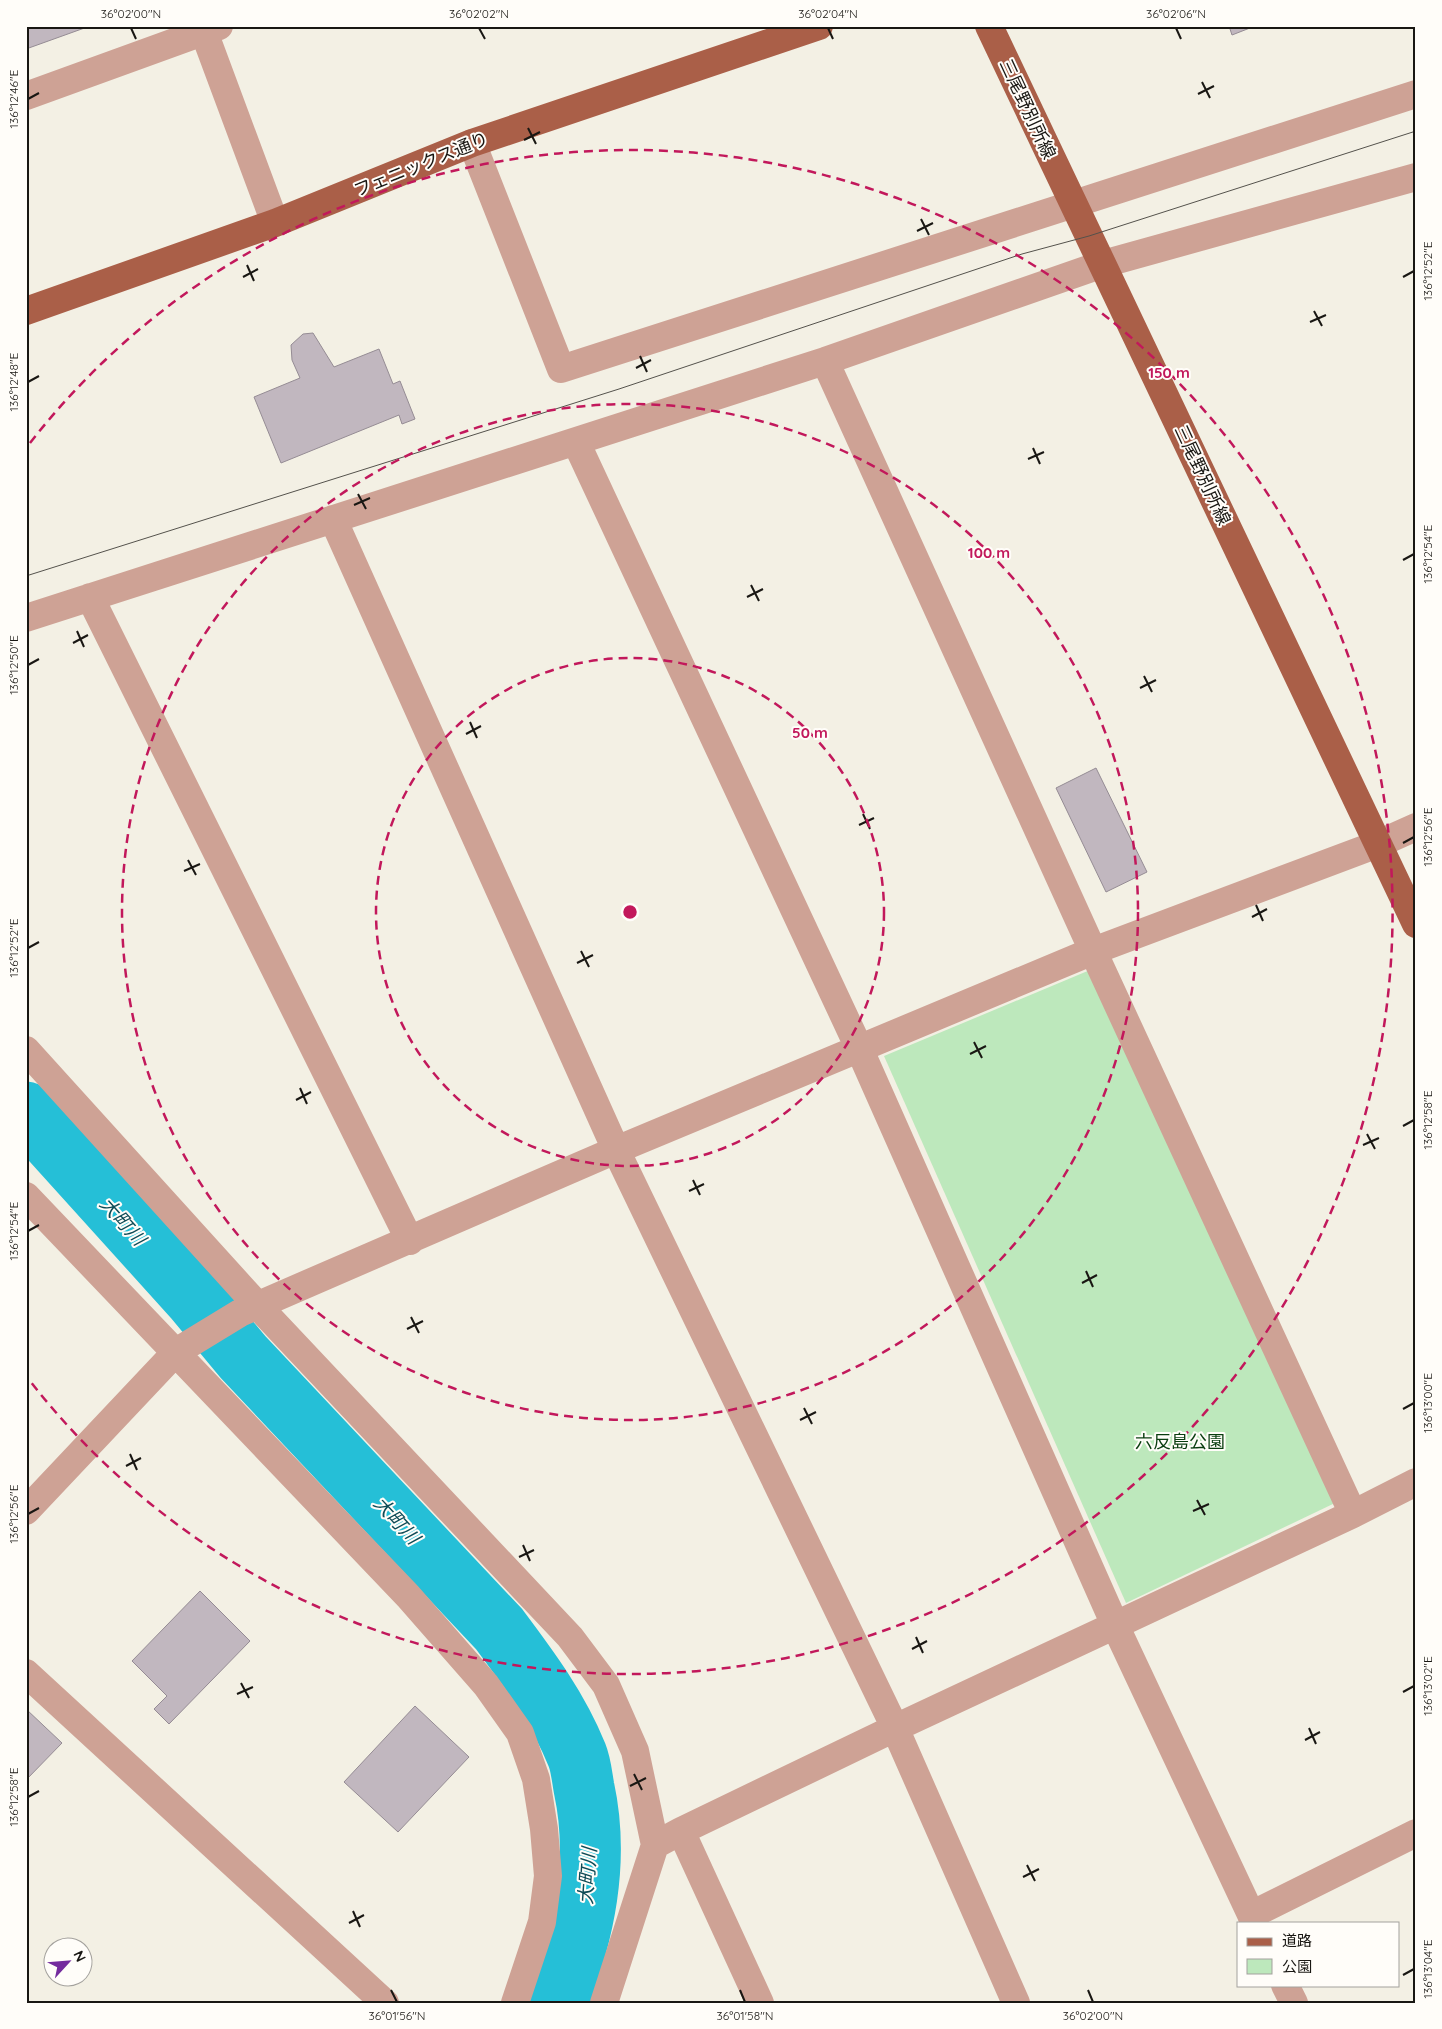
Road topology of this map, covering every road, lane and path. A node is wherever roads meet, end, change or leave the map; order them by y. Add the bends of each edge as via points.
1 (819, 26) edge
2 (988, 26) edge
3 (212, 29) edge
4 (1416, 94) edge
5 (26, 96) edge
6 (472, 143) junction
7 (1416, 177) edge
8 (1073, 204) junction
9 (275, 223) junction
10 (1103, 264) junction
11 (26, 311) edge
12 (825, 361) junction
13 (576, 442) junction
14 (333, 519) junction
15 (90, 597) junction
16 (26, 618) edge
17 (1416, 827) edge
18 (1378, 844) junction
19 (1416, 924) edge
20 (1093, 951) junction
21 (859, 1048) junction
22 (26, 1050) edge
23 (616, 1150) junction
24 (26, 1196) edge
25 (410, 1242) junction
26 (249, 1310) junction
27 (183, 1347) junction
28 (1416, 1482) edge
29 (26, 1511) edge
30 (1353, 1514) junction
31 (1115, 1625) junction
32 (26, 1673) edge
33 (895, 1728) junction
34 (681, 1831) junction
35 (1416, 1833) edge
36 (655, 1845) junction
37 (1253, 1919) edge
38 (1286, 1986) edge
39 (385, 2003) edge
40 (515, 2003) edge
41 (604, 2003) edge
42 (760, 2003) edge
43 (1016, 2003) edge
44 (1294, 2003) edge

1 - 6 main road, フェニックス通り
2 - 8 main road, 三尾野別所線
3 - 5 street
3 - 9 street
4 - 8 street
6 - 8 street via 561,369
6 - 9 main road, フェニックス通り
7 - 10 street
8 - 10 main road, 三尾野別所線
9 - 11 main road, フェニックス通り
10 - 12 street
10 - 18 main road, 三尾野別所線
12 - 13 street
12 - 20 street
13 - 14 street
13 - 21 street
14 - 15 street
14 - 23 street
15 - 16 street
15 - 25 street
17 - 18 street
18 - 19 main road, 三尾野別所線
18 - 20 street
20 - 21 street
20 - 30 street
21 - 23 street
21 - 31 street
22 - 26 street
23 - 25 street
23 - 33 street
24 - 27 street
25 - 26 street
26 - 27 street
26 - 36 street via 570,1637 606,1685 635,1751
27 - 29 street
27 - 40 street via 486,1685 520,1733 536,1779 548,1876 542,1922
28 - 30 street
30 - 31 street
31 - 33 street
31 - 37 street
32 - 39 street
33 - 34 street
33 - 43 street
34 - 36 street
34 - 42 street
35 - 37 street
36 - 41 street
38 - 44 street

